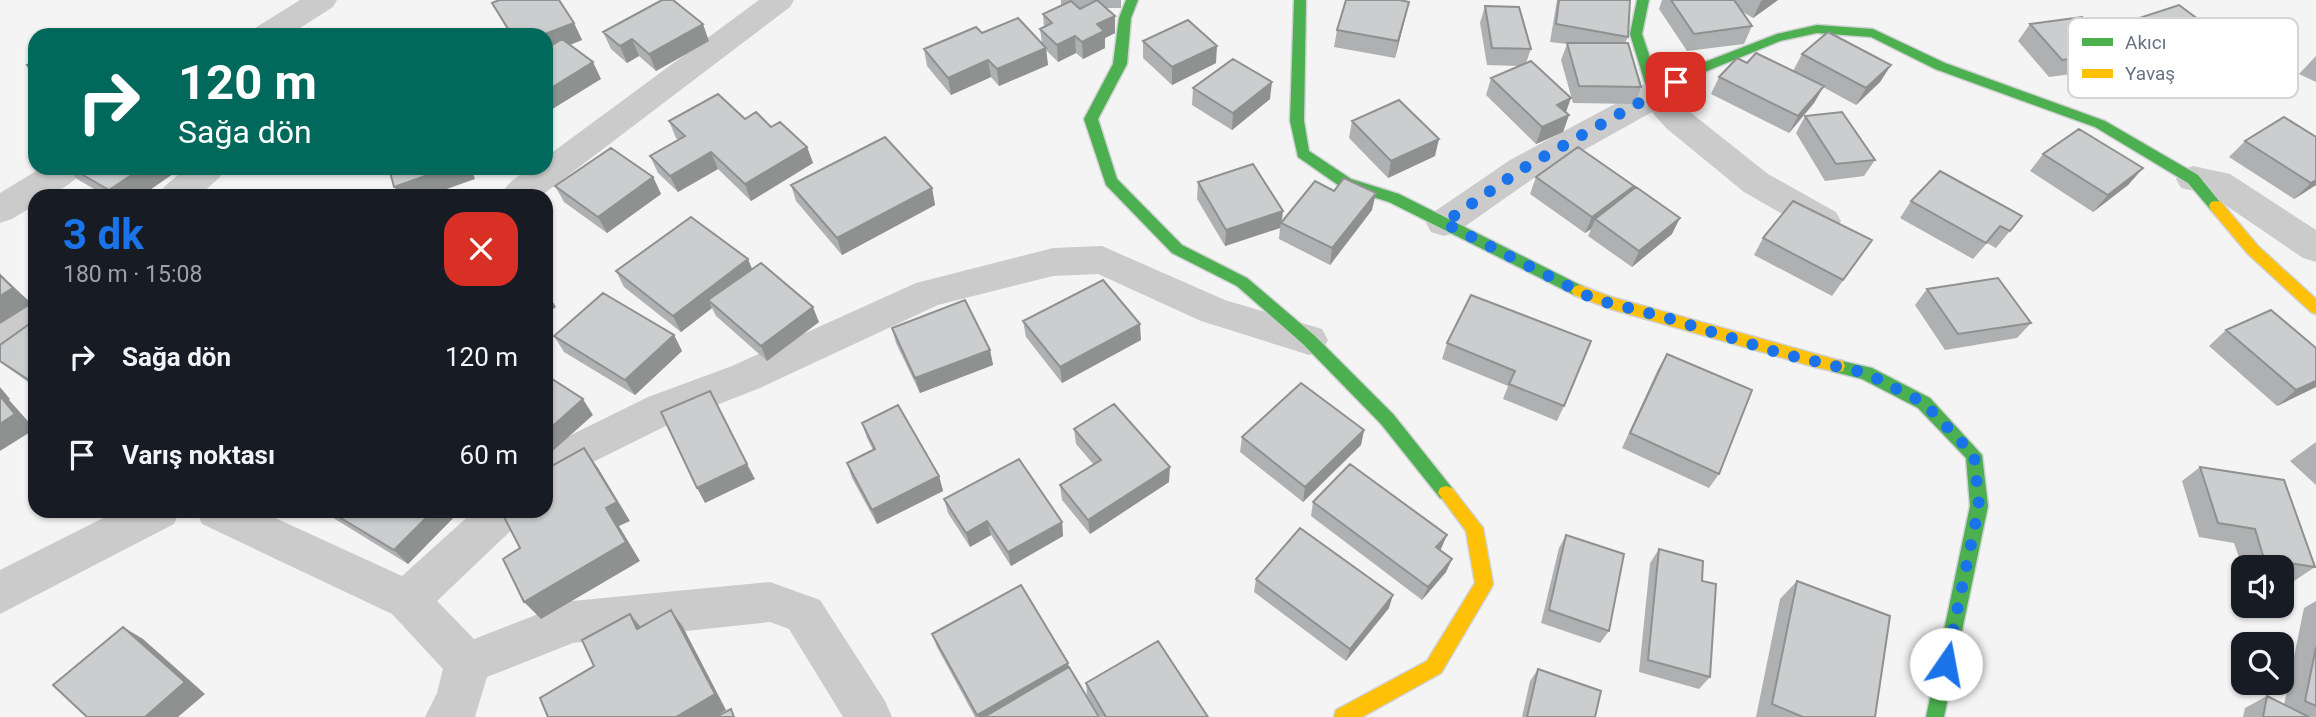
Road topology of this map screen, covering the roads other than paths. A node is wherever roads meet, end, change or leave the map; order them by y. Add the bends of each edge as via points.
1 (324, 0) edge
2 (779, 0) edge
3 (1132, 0) edge
4 (1300, 0) edge
5 (1643, 0) edge
6 (278, 28) edge
7 (306, 28) edge
8 (1654, 93) junction
9 (553, 169) edge
10 (56, 175) edge
11 (200, 175) edge
12 (545, 175) edge
13 (2193, 179) junction
14 (34, 189) edge
15 (184, 189) edge
16 (526, 189) edge
17 (28, 192) edge
18 (0, 210) edge
19 (1823, 221) edge
20 (1444, 223) junction
21 (2316, 248) edge
22 (2316, 309) edge
23 (28, 322) edge
24 (1309, 340) junction
25 (0, 343) edge
26 (553, 470) edge
27 (145, 518) edge
28 (232, 518) edge
29 (495, 518) edge
30 (0, 594) edge
31 (407, 600) junction
32 (467, 663) junction
33 (448, 717) edge
34 (869, 717) edge
35 (1343, 717) edge
36 (1934, 717) edge

1 - 6 street
1 - 7 street
2 - 9 street
3 - 24 street via 1125,18 1120,64 1091,119 1111,181 1177,249 1242,282
4 - 20 street via 1297,121 1303,153 1346,183 1394,198
5 - 8 street via 1636,34
8 - 13 street via 1777,38 1817,29 1873,33 1940,66 2099,124
8 - 19 street via 1678,120 1756,183
8 - 20 street via 1522,169
10 - 14 street
11 - 15 street
12 - 16 street
13 - 21 street via 2218,183
13 - 22 street via 2253,250
17 - 18 street
20 - 36 street via 1594,299 1866,373 1924,403 1974,455 1979,506
23 - 25 street
24 - 26 street via 1213,311 1102,260 1053,262 929,293 746,377 662,409 575,452
24 - 35 street via 1387,419 1474,528 1485,584 1434,667
27 - 30 street
28 - 31 street
29 - 31 street
31 - 32 street
32 - 33 street via 458,703
32 - 34 street via 572,622 770,602 804,614

